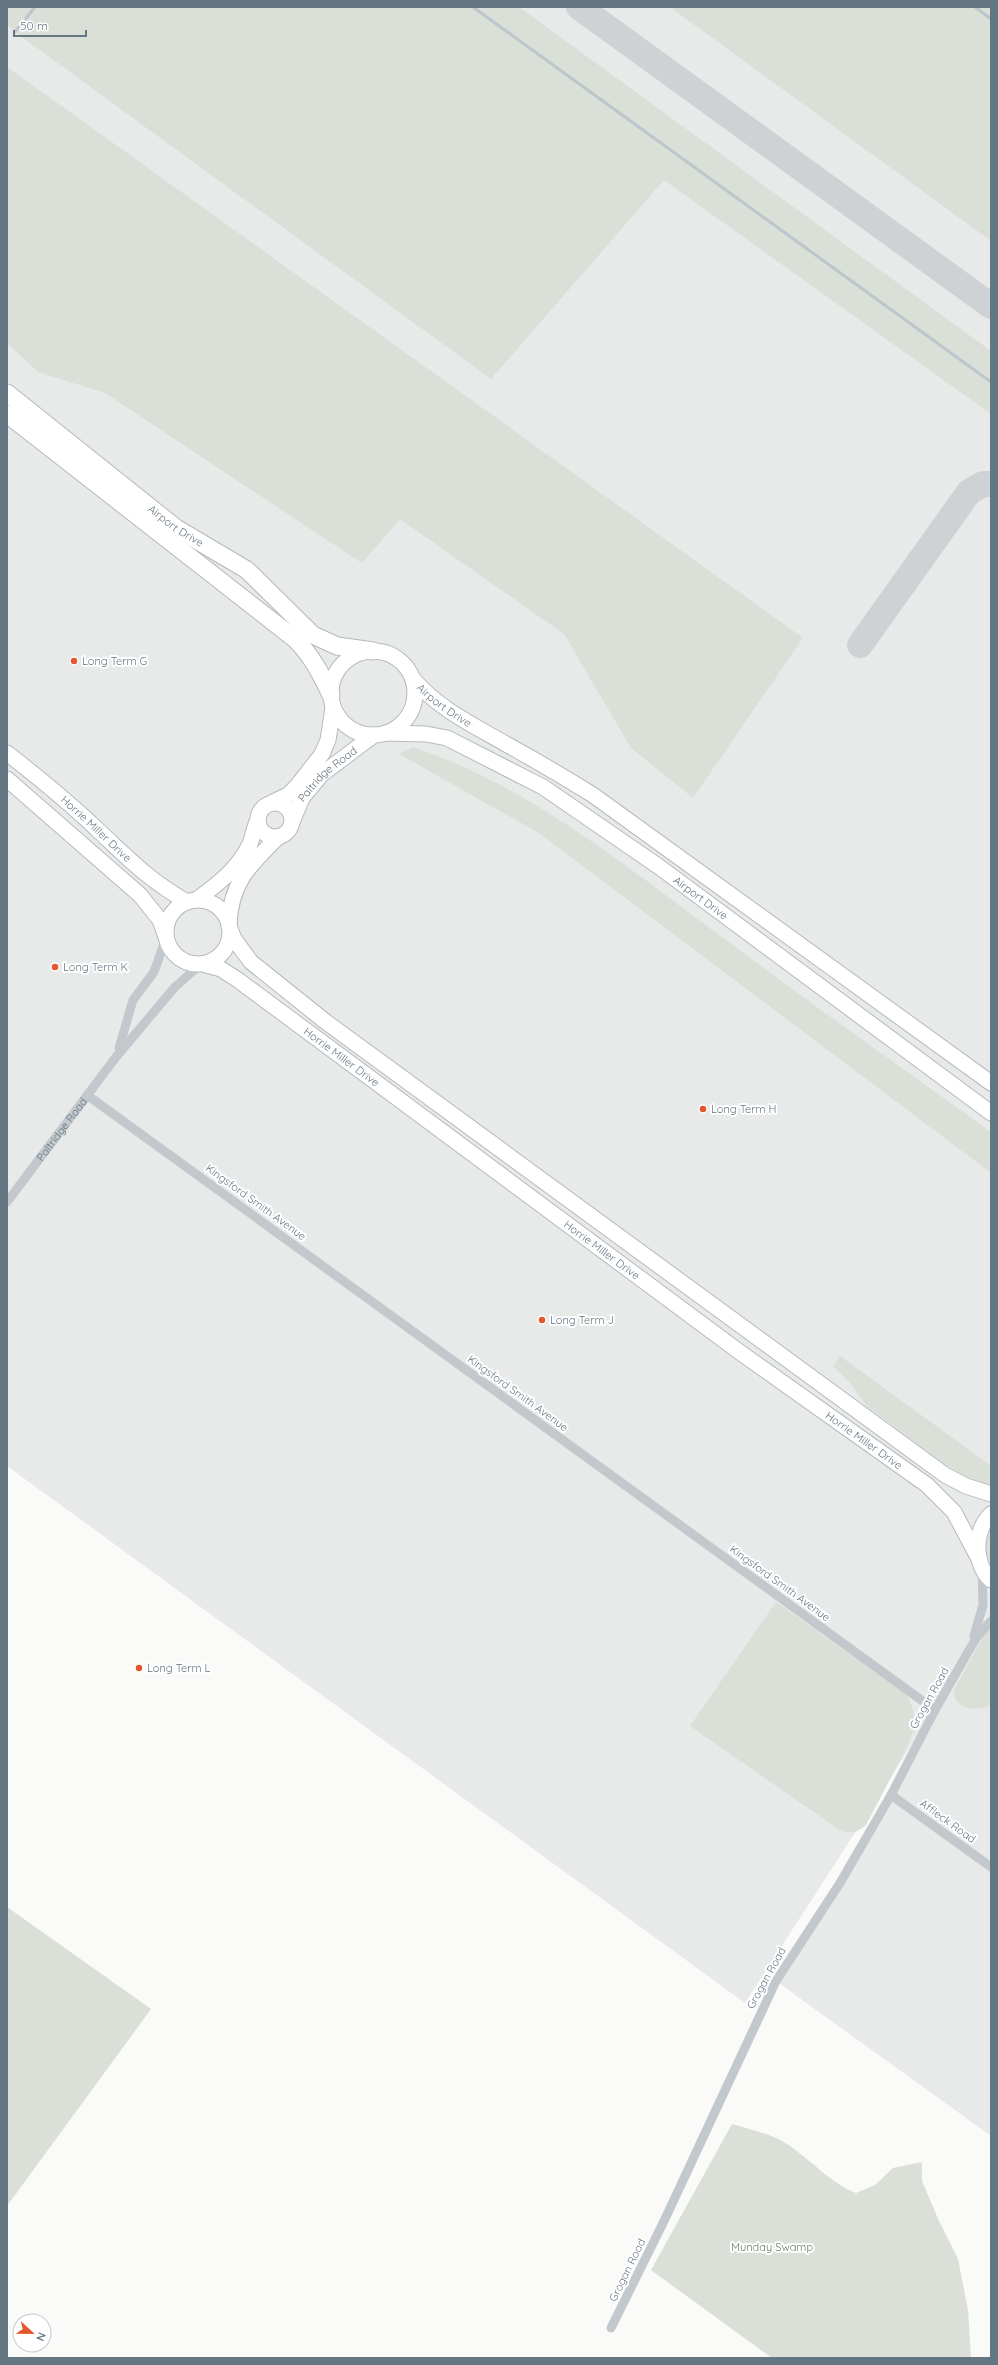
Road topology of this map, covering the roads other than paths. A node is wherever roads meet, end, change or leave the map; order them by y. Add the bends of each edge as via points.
1 (7, 393) edge
2 (7, 414) edge
3 (372, 651) junction
4 (413, 680) junction
5 (332, 702) junction
6 (380, 734) junction
7 (7, 753) edge
8 (7, 779) edge
9 (273, 802) junction
10 (258, 820) junction
11 (292, 822) junction
12 (278, 837) junction
13 (192, 901) junction
14 (229, 925) junction
15 (166, 938) junction
16 (202, 964) junction
17 (116, 1057) junction
18 (991, 1083) edge
19 (87, 1095) junction
20 (991, 1113) edge
21 (7, 1202) edge
22 (991, 1494) edge
23 (991, 1514) edge
24 (981, 1563) junction
25 (991, 1580) edge
26 (991, 1621) edge
27 (968, 1652) junction
28 (935, 1710) junction
29 (891, 1795) junction
30 (991, 1867) edge
31 (611, 2328) dead end

1 - 3 highway, Airport Drive via 176,528 247,570 313,635 337,646
2 - 5 highway, Airport Drive via 296,640 308,652 318,668
3 - 4 main road via 383,652 397,658
3 - 5 main road via 356,654 342,664 333,678
4 - 6 main road via 415,696 410,712 401,724
4 - 18 main road, Airport Drive via 450,713 593,795
5 - 6 main road via 346,726 359,733
5 - 9 main road, Paltridge Road via 328,740 322,754 288,796
6 - 11 main road, Paltridge Road via 340,759 318,778 302,798
6 - 20 main road, Airport Drive via 426,734 447,738 543,787 658,866
7 - 13 main road, Horrie Miller Drive via 100,832 150,880
8 - 15 main road, Horrie Miller Drive via 140,895 160,920
9 - 10 main road via 264,806
9 - 11 main road via 287,807
10 - 12 main road via 264,833
10 - 13 main road via 250,844 230,872 221,883
11 - 12 main road via 288,831
12 - 14 main road via 247,870 236,887 230,906
13 - 14 main road via 204,901 218,907
13 - 15 main road via 172,914
14 - 16 main road via 229,939 223,951 214,960
14 - 22 main road, Horrie Miller Drive via 242,951 274,983 413,1088 945,1475 966,1486
15 - 16 main road via 175,955 189,962
15 - 17 street, Paltridge Road via 154,972 130,1008
16 - 17 street, Paltridge Road via 168,993
16 - 24 main road, Horrie Miller Drive via 221,969 238,980 728,1344 927,1485 954,1512
17 - 19 street, Paltridge Road
19 - 21 street, Paltridge Road
19 - 28 street, Kingsford Smith Avenue
23 - 24 main road via 980,1532
24 - 25 main road, Horrie Miller Drive
24 - 27 street, Grogan Road via 984,1595 982,1614
26 - 27 street, Grogan Road
27 - 28 street, Grogan Road
28 - 29 street, Grogan Road
29 - 30 street, Affleck Road
29 - 31 street, Grogan Road via 840,1883 776,1981 669,2212

